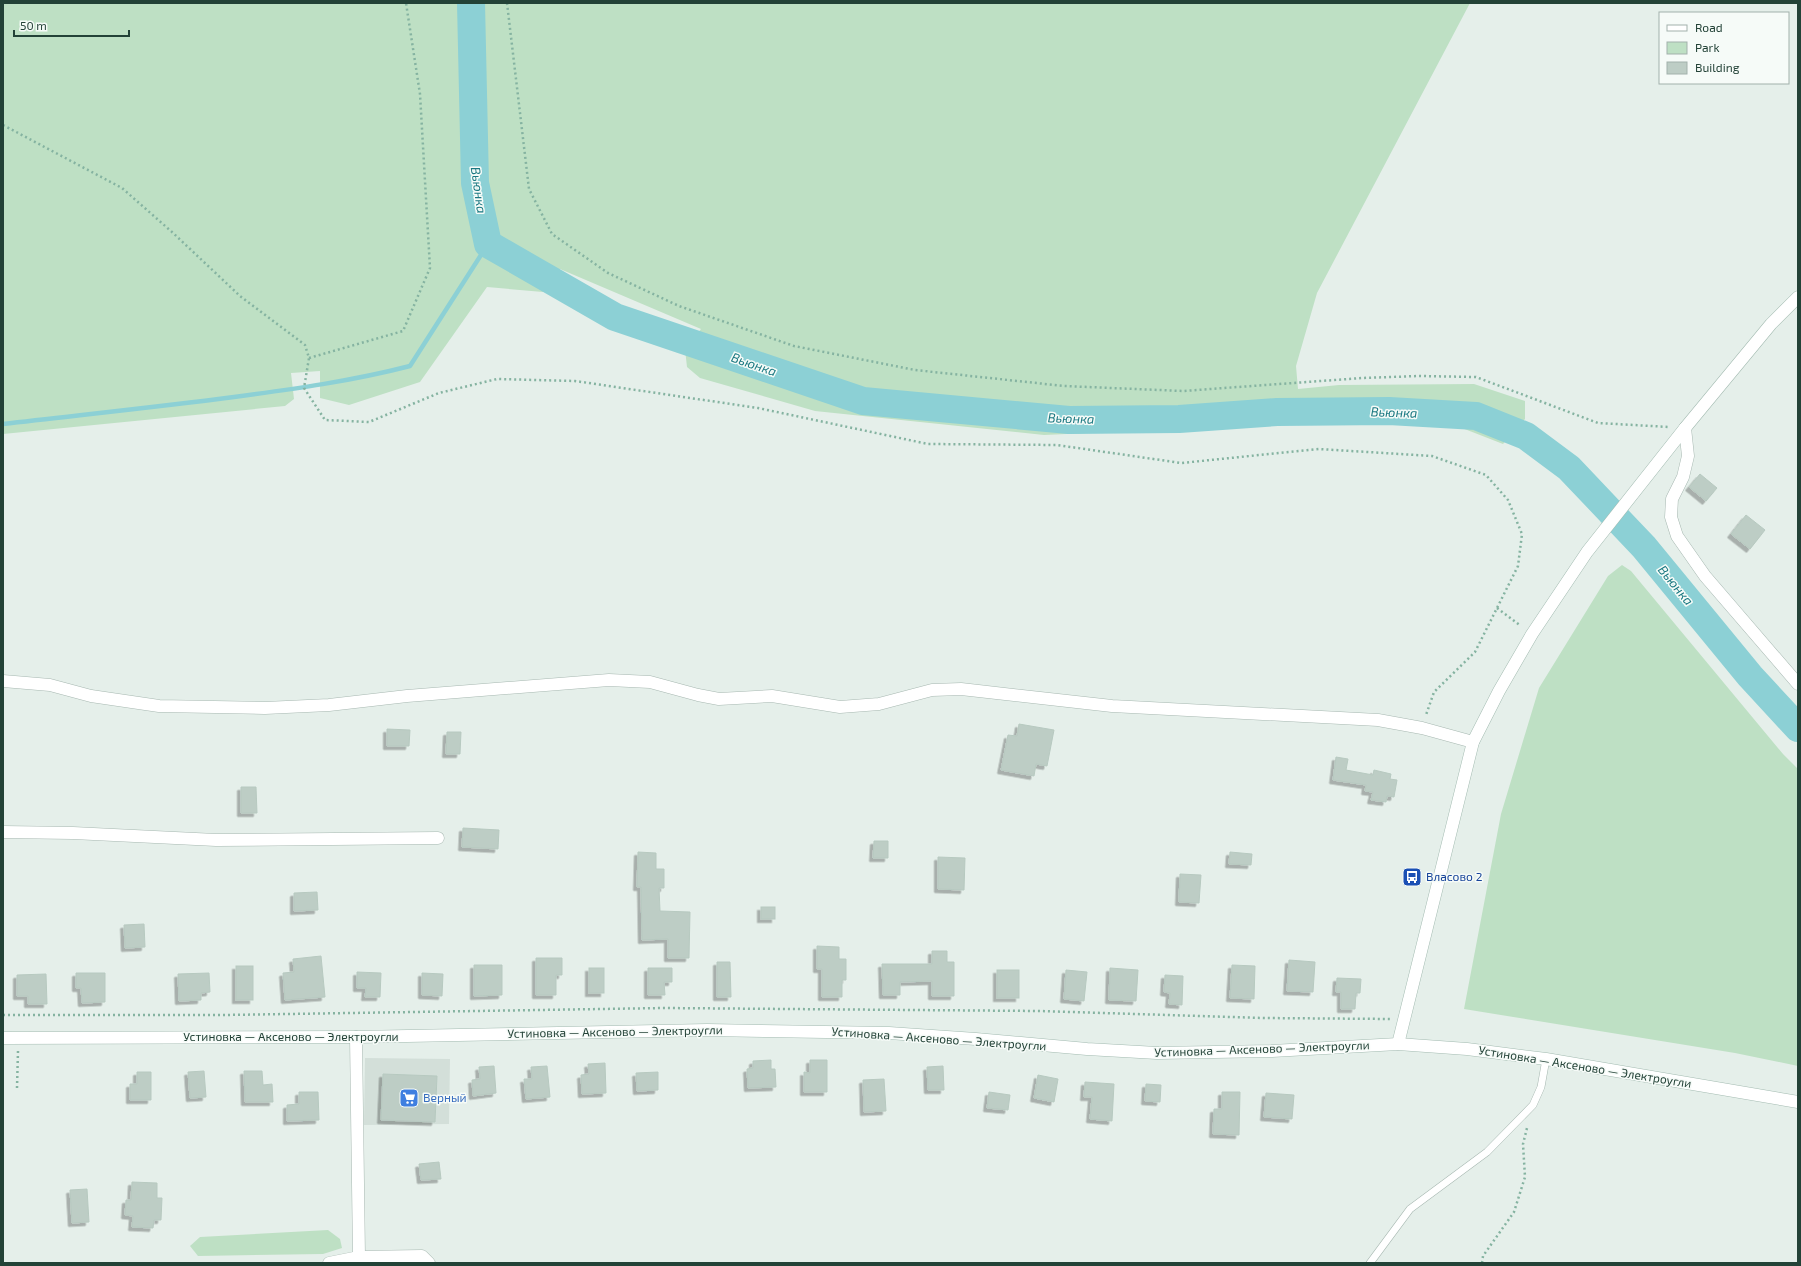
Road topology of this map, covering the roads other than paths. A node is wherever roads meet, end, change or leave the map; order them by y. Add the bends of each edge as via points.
1 (1798, 297) edge
2 (1685, 428) junction
3 (3, 682) edge
4 (1798, 684) edge
5 (1473, 742) junction
6 (3, 832) edge
7 (438, 838) dead end
8 (356, 1037) junction
9 (3, 1038) edge
10 (1398, 1044) junction
11 (1546, 1059) junction
12 (1798, 1102) edge
13 (359, 1258) junction
14 (329, 1263) edge
15 (429, 1263) edge
16 (1370, 1263) edge

1 - 2 street via 1771,324
2 - 4 street via 1688,456 1683,477 1672,499 1670,517 1676,536 1705,576
2 - 5 street via 1587,552 1532,634
3 - 5 street via 50,685 91,696 159,706 265,708 329,705 407,696 608,680 650,682 719,699 772,696 840,707 879,704 932,690 961,690 1112,706 1378,720 1422,728
5 - 10 street
6 - 7 street via 216,840
8 - 9 street, Устиновка — Аксеново — Электроугли
8 - 10 street, Устиновка — Аксеново — Электроугли via 707,1030 841,1032 1157,1053 1272,1051
8 - 13 street
10 - 11 street, Устиновка — Аксеново — Электроугли
11 - 12 street, Устиновка — Аксеново — Электроугли
11 - 16 lane via 1541,1087 1533,1105 1487,1152 1410,1209
13 - 14 street
13 - 15 street via 422,1256

